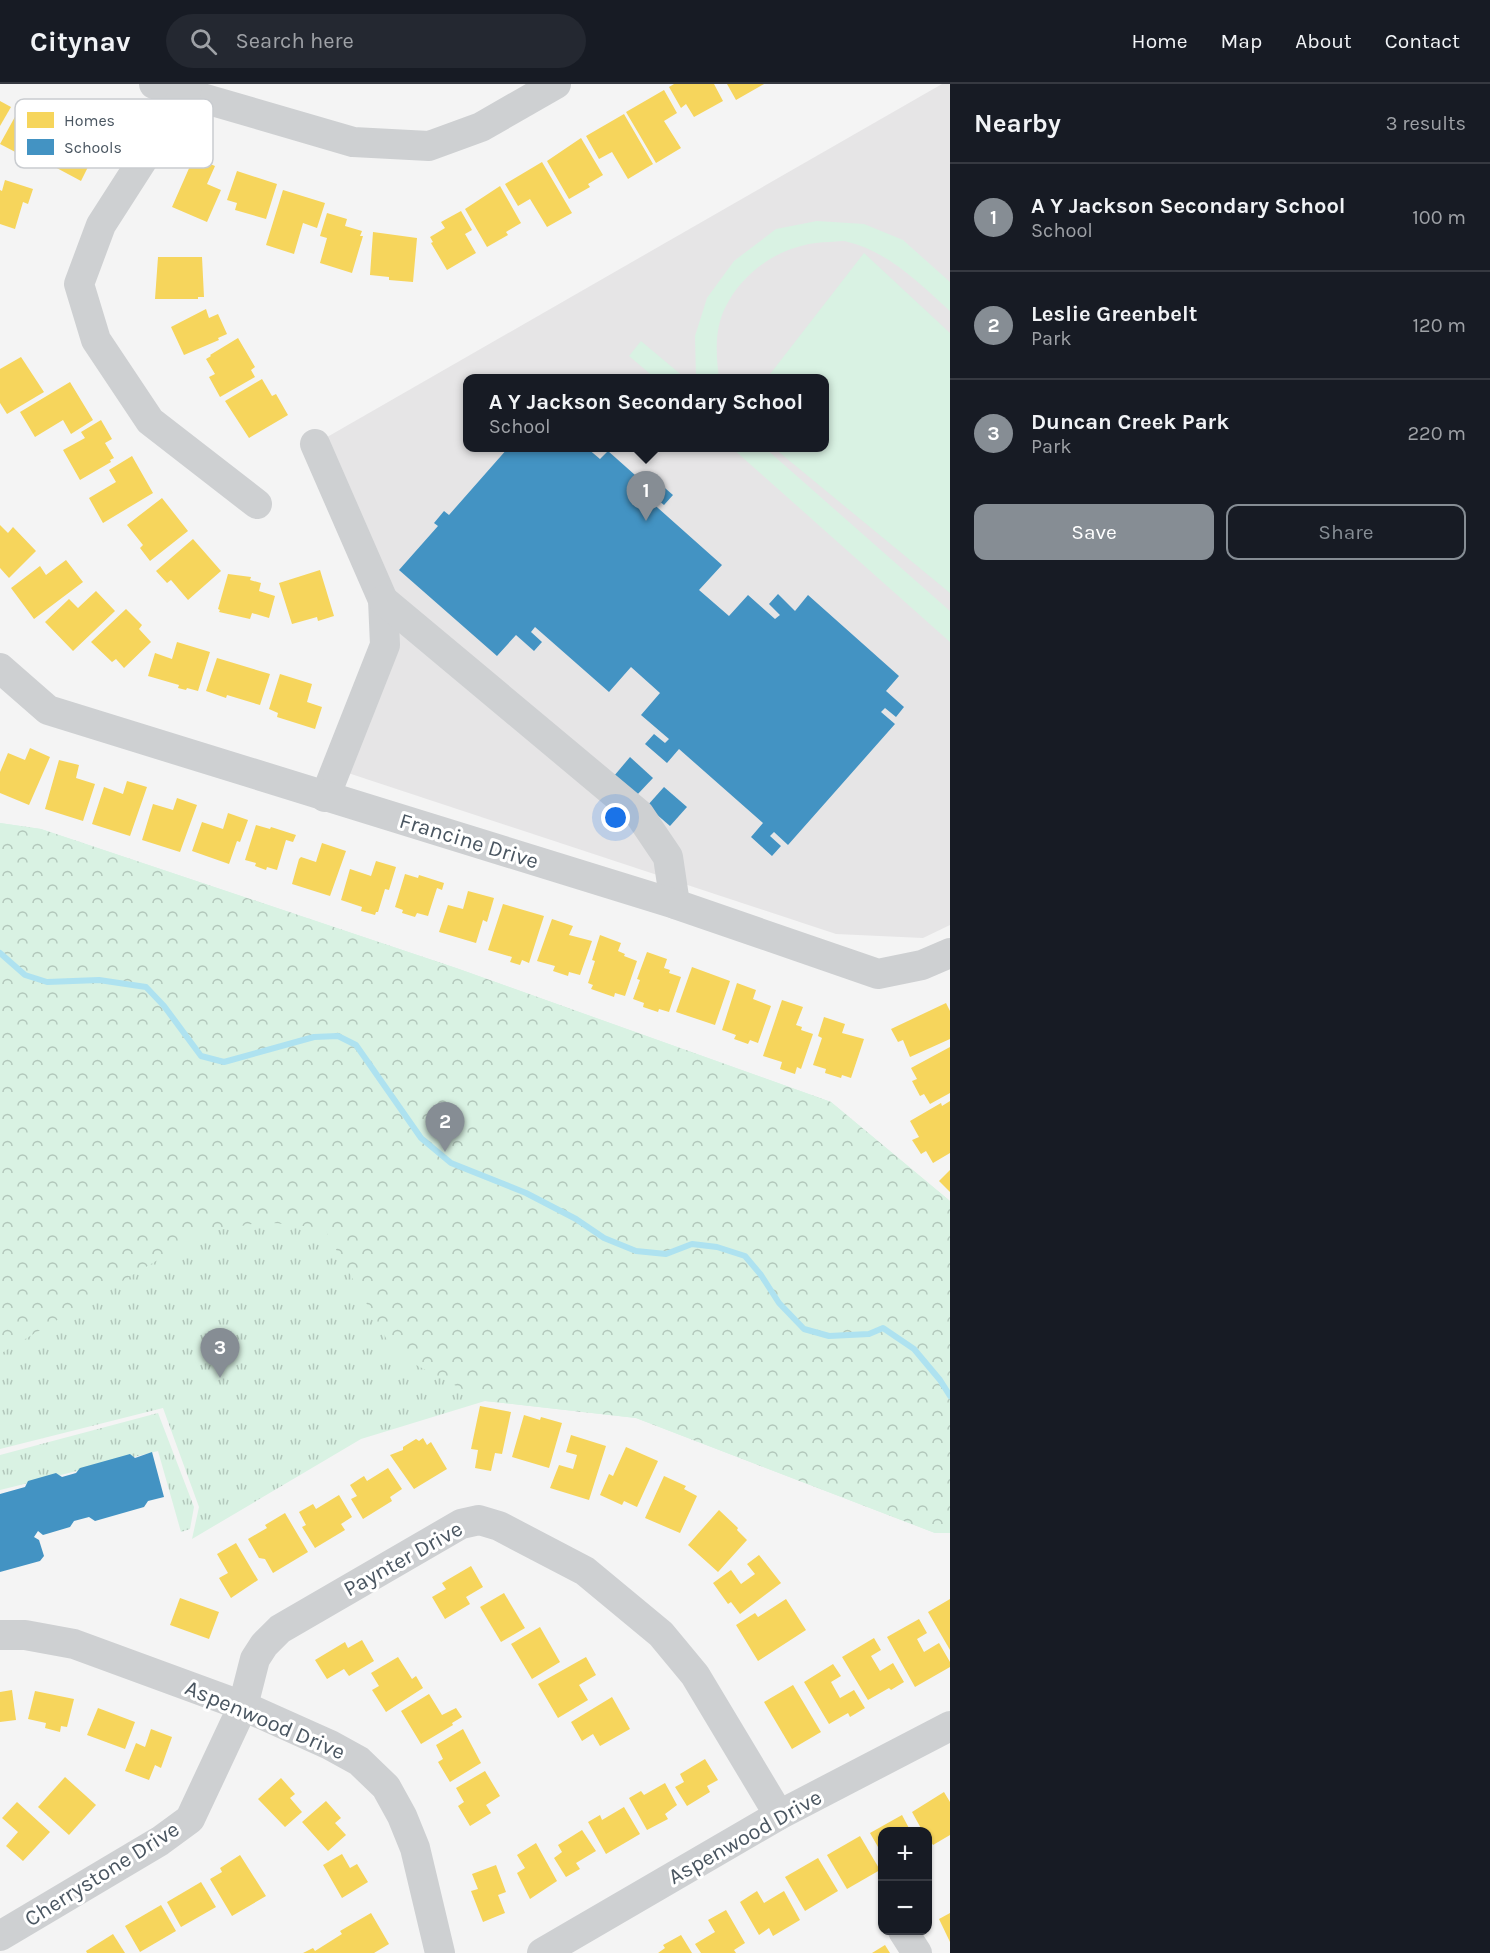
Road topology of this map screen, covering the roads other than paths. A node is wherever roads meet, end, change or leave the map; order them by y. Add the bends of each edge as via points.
1 (154, 84) edge
2 (556, 84) edge
3 (186, 89) edge
4 (137, 168) edge
5 (315, 444) dead end
6 (257, 504) dead end
7 (383, 600) junction
8 (0, 668) edge
9 (325, 797) junction
10 (675, 904) junction
11 (950, 953) edge
12 (0, 1635) edge
13 (243, 1706) junction
14 (950, 1726) edge
15 (779, 1815) junction
16 (906, 1935) edge
17 (0, 1936) edge
18 (441, 1953) edge
19 (542, 1953) edge
20 (917, 1953) edge

1 - 3 street
2 - 3 street via 482,127 429,146 353,142
4 - 6 street via 101,225 79,284 96,340 150,421
5 - 7 street
7 - 9 street via 384,645
7 - 10 street via 639,814 668,858
8 - 9 street, Francine Drive via 48,710
9 - 10 street, Francine Drive
10 - 11 street, Francine Drive via 878,974 922,965
12 - 13 street, Aspenwood Drive via 25,1635 74,1644
13 - 15 street, Paynter Drive via 255,1659 280,1629 461,1524 479,1520 499,1526 585,1571 661,1634 695,1675
13 - 17 street, Cherrystone Drive via 190,1819 160,1841
13 - 18 street, Aspenwood Drive via 359,1761 386,1787 415,1848
14 - 15 street, Aspenwood Drive
15 - 19 street, Aspenwood Drive
16 - 20 street

